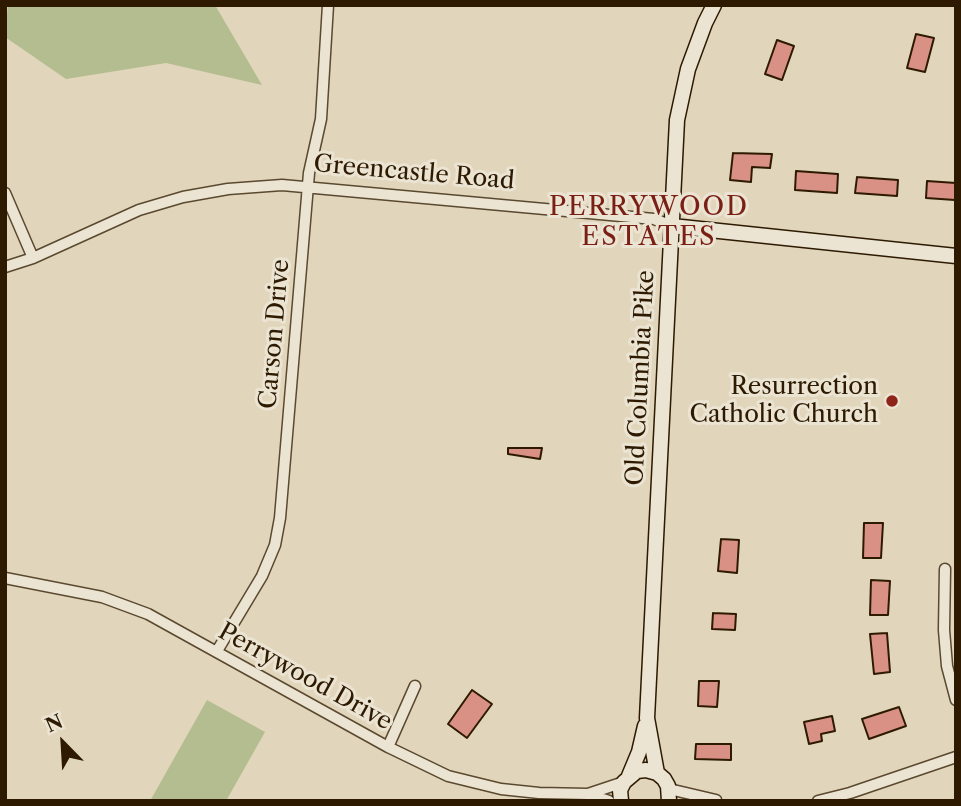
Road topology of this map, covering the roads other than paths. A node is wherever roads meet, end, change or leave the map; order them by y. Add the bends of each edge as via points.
1 (328, 5) edge
2 (714, 5) edge
3 (308, 186) junction
4 (5, 193) edge
5 (672, 226) junction
6 (956, 256) edge
7 (33, 258) junction
8 (5, 267) edge
9 (945, 569) dead end
10 (5, 578) edge
11 (216, 652) junction
12 (415, 686) dead end
13 (956, 700) edge
14 (647, 718) junction
15 (388, 747) junction
16 (956, 757) edge
17 (657, 773) junction
18 (626, 779) junction
19 (588, 794) junction
20 (669, 795) edge
21 (716, 800) edge
22 (609, 801) edge
23 (621, 801) edge
24 (711, 801) edge
25 (725, 801) edge
26 (818, 801) edge

1 - 3 street, Carson Drive via 321,118
2 - 5 main road, Old Columbia Pike via 688,69 677,120
3 - 5 street, Greencastle Road via 654,219
3 - 7 street, Greencastle Road via 228,189 183,197 139,211
3 - 11 street, Carson Drive via 275,545
4 - 7 street
5 - 6 main road, Greencastle Road
5 - 14 main road, Old Columbia Pike
7 - 8 street, Greencastle Road
9 - 13 street via 947,666
10 - 11 street, Perrywood Drive via 102,597 148,614
11 - 15 street, Perrywood Drive
12 - 15 street
14 - 17 main road, Old Columbia Pike
14 - 18 main road, Old Columbia Pike via 639,752
15 - 19 street, Perrywood Drive via 448,776 501,789
16 - 26 street
17 - 18 main road via 646,770
17 - 20 main road
18 - 19 street, Perrywood Drive
18 - 23 main road, Old Columbia Pike
19 - 22 street, Perrywood Drive
20 - 21 street
21 - 24 street
21 - 25 street

